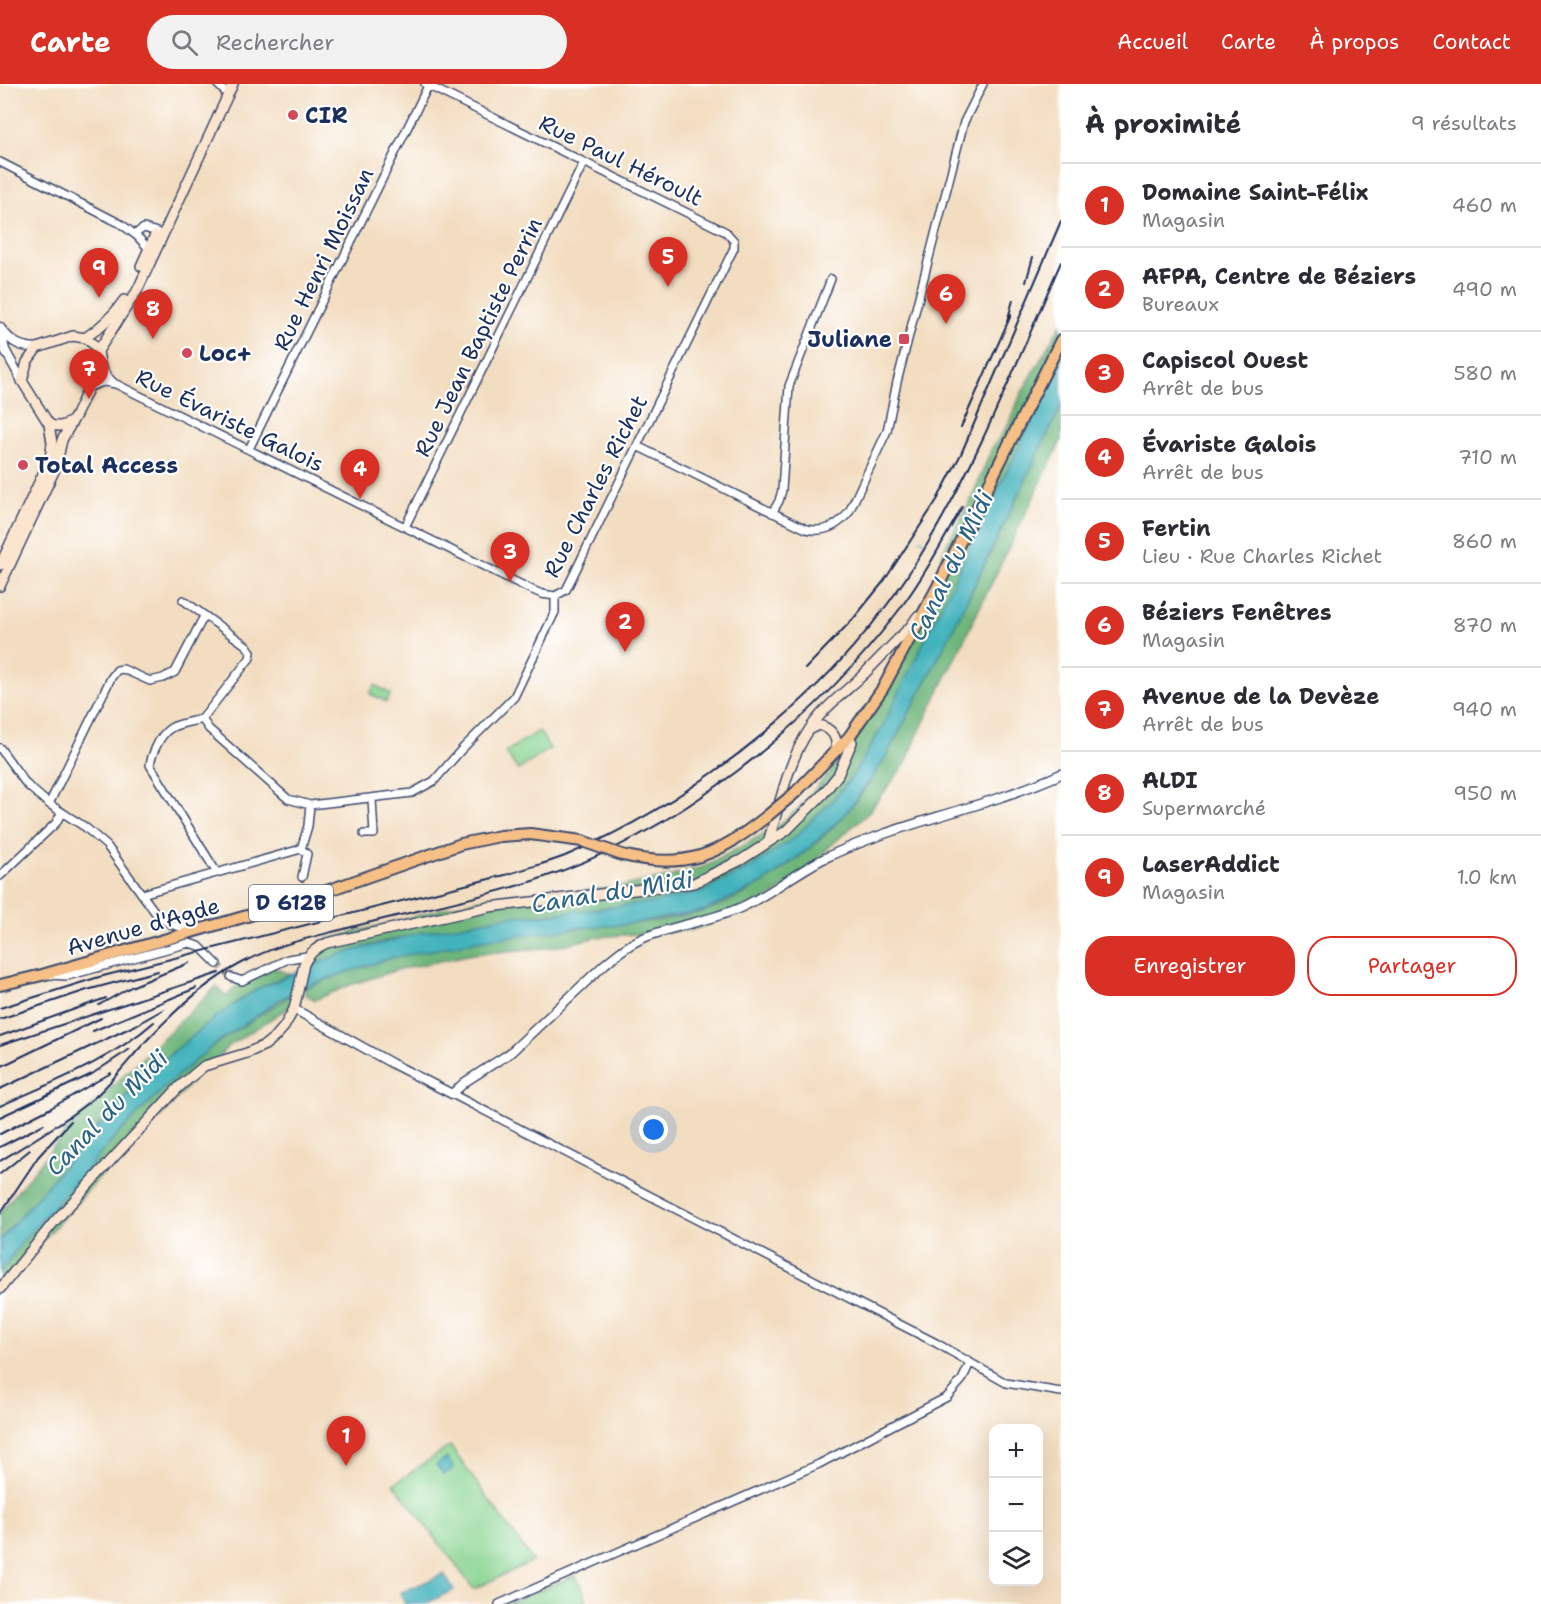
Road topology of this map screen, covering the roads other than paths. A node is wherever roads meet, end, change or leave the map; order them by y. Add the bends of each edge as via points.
1 (233, 84) edge
2 (983, 84) edge
3 (427, 85) edge
4 (222, 86) edge
5 (0, 162) edge
6 (584, 162) junction
7 (139, 231) dead end
8 (157, 232) junction
9 (735, 241) joint
10 (149, 249) junction
11 (831, 279) dead end
12 (0, 327) edge
13 (85, 338) junction
14 (1061, 340) edge
15 (37, 348) junction
16 (98, 351) junction
17 (100, 363) junction
18 (22, 381) junction
19 (116, 384) junction
20 (88, 387) junction
21 (72, 421) junction
22 (49, 424) junction
23 (637, 446) junction
24 (249, 449) junction
25 (772, 513) junction
26 (405, 527) junction
27 (0, 565) edge
28 (0, 586) edge
29 (938, 586) junction
30 (555, 596) junction
31 (183, 600) dead end
32 (204, 616) junction
33 (202, 719) junction
34 (808, 731) junction
35 (849, 737) junction
36 (0, 748) edge
37 (836, 751) junction
38 (1061, 774) edge
39 (372, 799) junction
40 (49, 804) junction
41 (310, 806) junction
42 (62, 812) junction
43 (364, 834) dead end
44 (768, 842) junction
45 (301, 849) junction
46 (217, 873) junction
47 (0, 876) edge
48 (302, 877) dead end
49 (142, 894) junction
50 (197, 931) junction
51 (306, 960) junction
52 (218, 964) tunnel mouth
53 (42, 975) junction
54 (231, 976) dead end
55 (0, 985) edge
56 (295, 1005) junction
57 (452, 1094) junction
58 (0, 1289) edge
59 (970, 1363) junction
60 (1061, 1392) edge
61 (499, 1604) edge

1 - 16 main road via 137,291
2 - 25 street via 964,122 887,431 849,512 835,526 813,531
3 - 6 street, Rue Paul Héroult
3 - 24 street, Rue Henri Moissan
4 - 8 main road
5 - 10 street via 121,224
6 - 9 street, Rue Paul Héroult via 726,232
6 - 26 street, Rue Jean Baptiste Perrin
7 - 8 street via 144,228
8 - 10 main road
9 - 23 street, Rue Charles Richet
10 - 13 main road via 118,309
11 - 25 street via 789,386 782,490
12 - 15 street via 10,341
12 - 18 street via 5,350
13 - 15 main road via 73,336
13 - 16 main road
14 - 29 main road, D 612B
15 - 18 main road via 27,362
16 - 17 main road
17 - 19 street, Rue Évariste Galois
17 - 20 main road
18 - 22 main road
19 - 20 street, Rue Évariste Galois via 104,382
19 - 24 street, Rue Évariste Galois
20 - 21 main road
21 - 22 main road via 64,426
21 - 28 main road via 62,440 56,467
22 - 27 main road via 50,459
23 - 25 street
23 - 30 street, Rue Charles Richet via 566,590
24 - 26 street, Rue Évariste Galois
26 - 30 street, Rue Évariste Galois via 530,589
29 - 34 main road via 911,626
29 - 35 main road, D 612B via 883,688
30 - 39 street, Rue Charles Richet via 555,612 514,697 434,781 412,793
31 - 32 street
32 - 33 street via 247,646 250,658
32 - 40 street via 175,672 150,681 117,670
33 - 41 street via 208,729 288,798
33 - 46 street via 169,728 162,735 150,765
34 - 37 main road via 819,725 828,728 835,736
34 - 44 main road via 789,774
35 - 37 main road, Avenue d'Agde / D 612B
35 - 44 main road via 852,742 838,775 786,831
36 - 40 street via 27,785
37 - 50 main road, Avenue d'Agde / D 612B, bridge via 796,792 741,837 691,860 658,861 622,855 582,841 530,834 500,836 460,844 292,903
38 - 57 street via 875,839 819,861 743,906 638,940 619,951 510,1053
39 - 41 street, Rue Charles Richet
39 - 43 street via 374,834
40 - 42 street
41 - 45 street
42 - 47 street via 56,823
42 - 49 street via 107,846
44 - 51 main road via 694,884 489,907 327,943 316,948
45 - 46 street
45 - 48 street via 307,854
46 - 49 street
49 - 50 street via 157,915 170,924
50 - 53 main road, Avenue d'Agde / D 612B
51 - 54 street via 288,959 242,981
51 - 56 main road
52 - 53 street via 199,946 189,943 67,976
53 - 55 main road, Avenue d'Agde / D 612B
56 - 57 street
56 - 58 main road via 284,1027 265,1045 204,1066 178,1087 54,1222
57 - 59 street
59 - 60 street via 1006,1383
59 - 61 street via 962,1380 947,1396 819,1464

